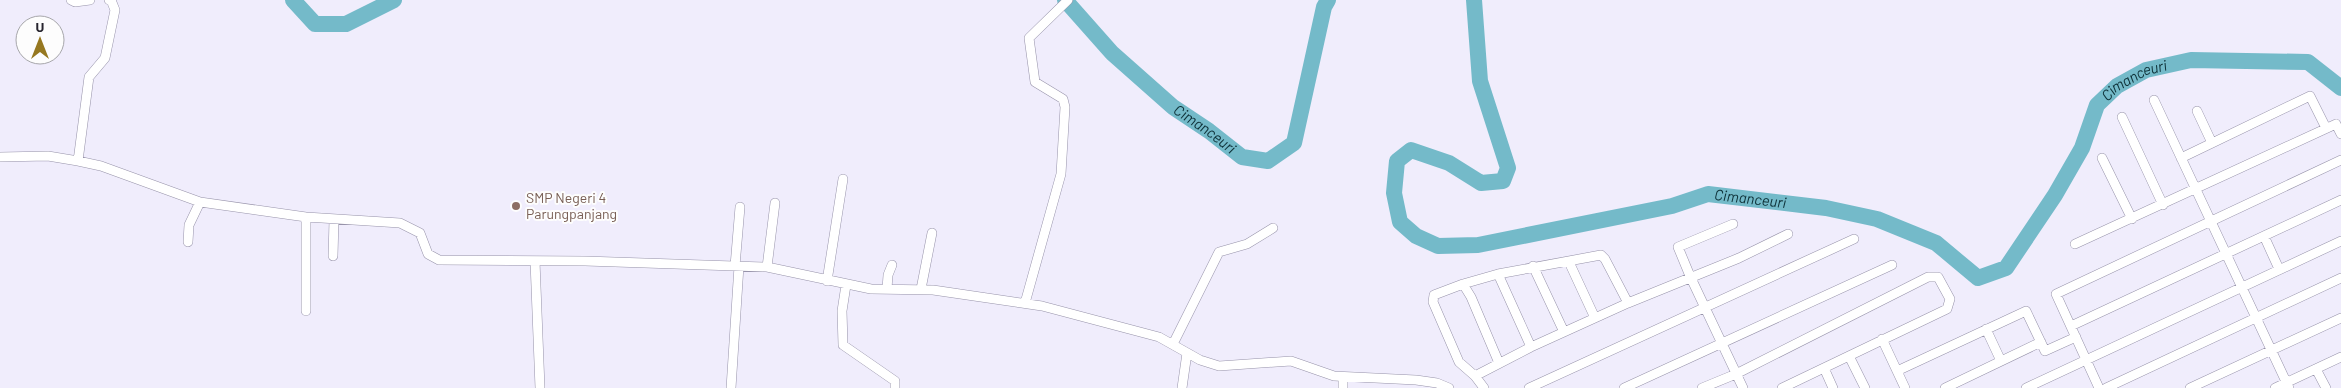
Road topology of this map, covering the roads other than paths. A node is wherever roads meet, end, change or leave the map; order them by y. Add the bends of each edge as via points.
1 (71, 0) edge
2 (90, 0) edge
3 (109, 0) edge
4 (1068, 0) edge
5 (2154, 100) dead end
6 (2197, 111) dead end
7 (2122, 117) dead end
8 (2326, 128) junction
9 (2341, 134) edge
10 (2212, 143) junction
11 (0, 157) edge
12 (2102, 158) dead end
13 (2181, 158) junction
14 (2341, 160) edge
15 (78, 161) junction
16 (843, 179) dead end
17 (2196, 189) junction
18 (2341, 200) edge
19 (200, 202) junction
20 (775, 203) dead end
21 (2163, 205) junction
22 (740, 207) dead end
23 (306, 217) junction
24 (2132, 219) junction
25 (334, 220) junction
26 (2211, 221) junction
27 (1733, 224) dead end
28 (1273, 228) dead end
29 (932, 233) dead end
30 (1788, 234) dead end
31 (2264, 236) junction
32 (1854, 239) dead end
33 (2341, 240) edge
34 (188, 242) dead end
35 (2075, 244) dead end
36 (2226, 254) junction
37 (333, 256) dead end
38 (535, 261) junction
39 (1569, 262) junction
40 (1892, 264) dead end
41 (892, 265) dead end
42 (737, 266) junction
43 (1533, 266) junction
44 (767, 267) junction
45 (2279, 269) junction
46 (1498, 274) junction
47 (1690, 276) junction
48 (2341, 278) edge
49 (827, 281) junction
50 (1463, 284) junction
51 (846, 285) junction
52 (2242, 287) junction
53 (921, 289) junction
54 (887, 290) junction
55 (1025, 303) junction
56 (1628, 303) junction
57 (1704, 307) junction
58 (306, 311) dead end
59 (1595, 318) junction
60 (2257, 318) junction
61 (2341, 318) edge
62 (2071, 326) junction
63 (1986, 329) junction
64 (1564, 332) junction
65 (2076, 337) junction
66 (1882, 339) junction
67 (1721, 342) junction
68 (2041, 342) junction
69 (1173, 344) junction
70 (1531, 347) junction
71 (2272, 350) junction
72 (1187, 354) junction
73 (1850, 356) junction
74 (2341, 357) edge
75 (2087, 360) junction
76 (2001, 361) junction
77 (1498, 363) junction
78 (1824, 368) junction
79 (2316, 369) junction
80 (1897, 371) junction
81 (1736, 374) junction
82 (1475, 376) junction
83 (1343, 378) junction
84 (2288, 385) edge
85 (1793, 386) edge
86 (540, 388) edge
87 (731, 388) edge
88 (896, 388) edge
89 (1182, 388) edge
90 (1343, 388) edge
91 (1449, 388) edge
92 (1484, 388) edge
93 (1529, 388) edge
94 (1624, 388) edge
95 (1702, 388) edge
96 (1742, 388) edge
97 (1782, 388) edge
98 (1833, 388) edge
99 (1865, 388) edge
100 (1905, 388) edge
101 (1945, 388) edge
102 (2026, 388) edge
103 (2099, 388) edge
104 (2106, 388) edge
105 (2190, 388) edge
106 (2276, 388) edge
107 (2326, 388) edge

1 - 2 street
3 - 15 street via 115,10 105,58 89,77
4 - 55 street via 1031,35 1029,42 1035,82 1063,99 1065,107 1060,174
5 - 13 street
6 - 10 street
7 - 21 street
8 - 9 street via 2336,124
8 - 10 street via 2310,96
8 - 17 street
10 - 13 street
11 - 15 street via 48,156
12 - 24 street
13 - 17 street
14 - 26 street
15 - 19 street via 101,166
16 - 49 street
17 - 21 street
17 - 26 street
18 - 31 street
19 - 23 street
19 - 34 street via 189,225
20 - 44 street
21 - 24 street
22 - 42 street
23 - 25 street
23 - 58 street
24 - 35 street
25 - 37 street
25 - 38 street via 400,223 412,227 420,233 428,254 439,260
26 - 36 street
26 - 62 street via 2056,294
27 - 47 street via 1679,245
28 - 69 street via 1247,244 1222,250 1216,256
29 - 53 street
30 - 47 street via 1739,258
31 - 36 street
31 - 45 street
32 - 57 street
33 - 45 street
36 - 52 street
36 - 62 street
38 - 42 street
38 - 86 street
39 - 43 street
39 - 56 street via 1603,256
39 - 59 street
40 - 67 street
41 - 54 street
42 - 44 street
42 - 87 street
43 - 46 street
43 - 64 street
44 - 49 street
45 - 52 street
46 - 50 street
46 - 70 street
47 - 56 street
47 - 57 street
48 - 60 street
49 - 51 street
50 - 77 street
50 - 82 street via 1434,295 1433,302 1459,362
51 - 54 street
51 - 88 street via 842,310 843,346 895,381
52 - 60 street
52 - 75 street
53 - 54 street
53 - 55 street
55 - 69 street via 1137,330
56 - 59 street
57 - 67 street
57 - 93 street
59 - 64 street
60 - 71 street
60 - 104 street
61 - 71 street
62 - 65 street
63 - 68 street via 2026,310
63 - 76 street
63 - 80 street
64 - 70 street
65 - 68 street via 2045,351
65 - 75 street
66 - 73 street
66 - 80 street
66 - 81 street via 1949,307 1950,300 1938,277 1928,277
67 - 81 street
67 - 94 street
68 - 76 street
69 - 72 street
70 - 77 street
71 - 84 street
71 - 105 street
72 - 83 street via 1219,366 1291,361
72 - 89 street
73 - 78 street
73 - 99 street
74 - 79 street
75 - 102 street
75 - 103 street
76 - 101 street
77 - 82 street
78 - 85 street
78 - 98 street
79 - 84 street
79 - 107 street
80 - 100 street
81 - 95 street
81 - 96 street
82 - 92 street
83 - 90 street
83 - 91 street via 1416,380
84 - 106 street
85 - 97 street

